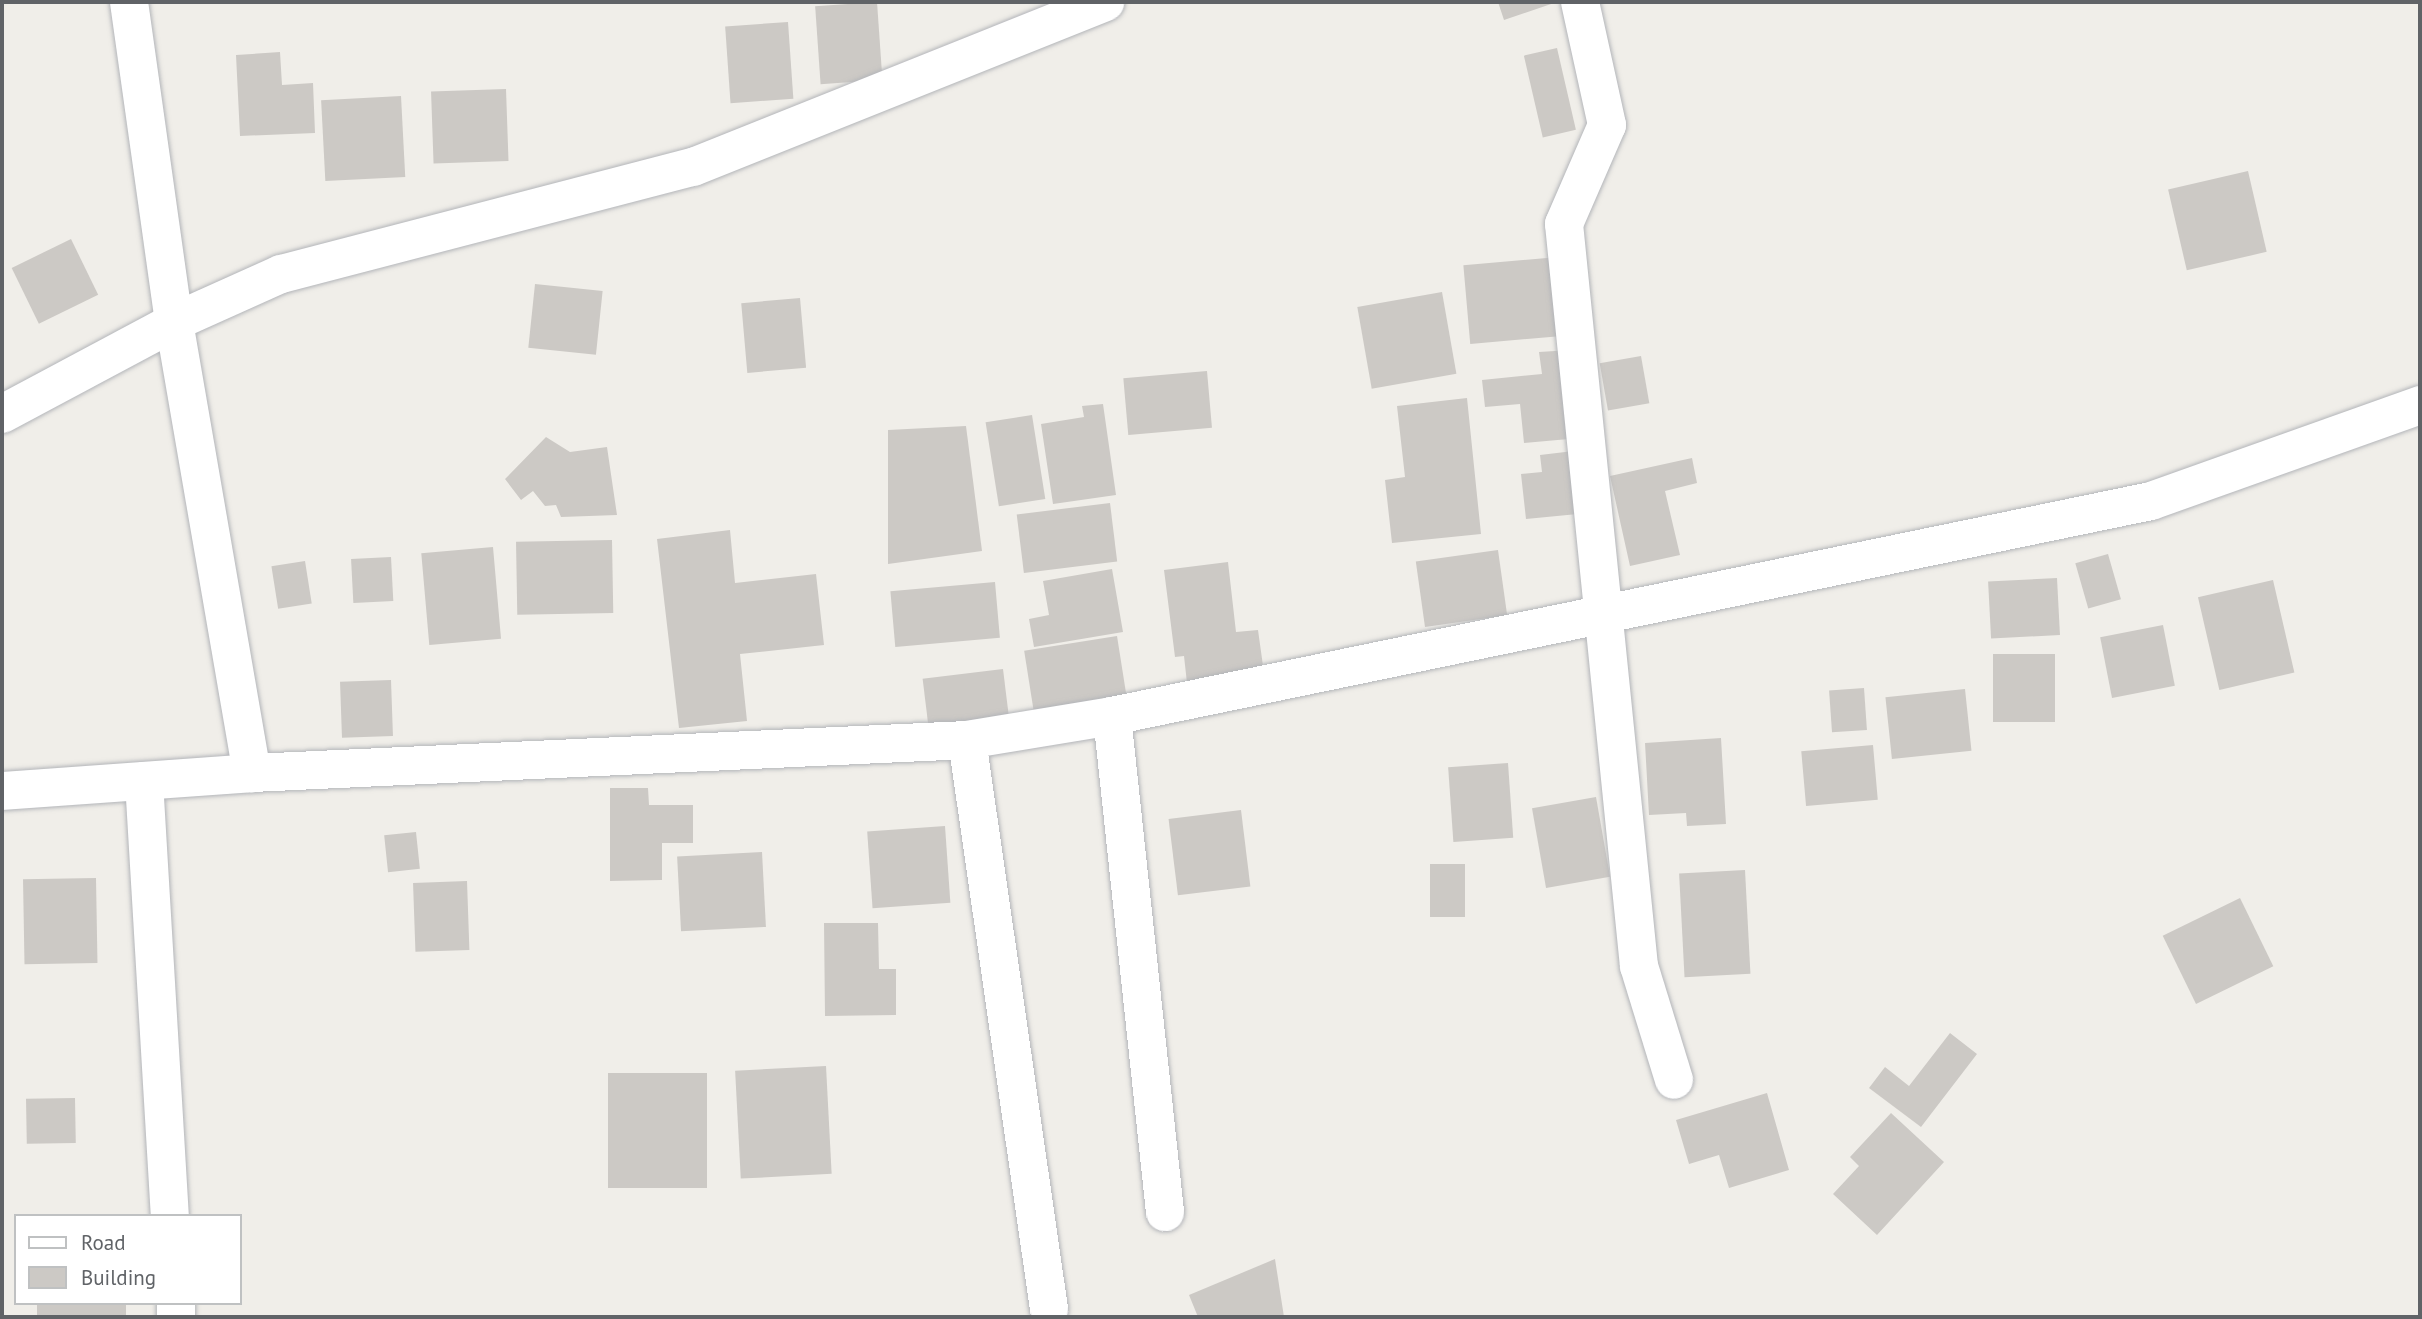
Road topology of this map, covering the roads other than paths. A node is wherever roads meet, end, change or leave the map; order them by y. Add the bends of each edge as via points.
1 (129, 2) edge
2 (1105, 2) edge
3 (1580, 2) edge
4 (174, 322) junction
5 (2420, 405) edge
6 (2, 414) edge
7 (1605, 613) junction
8 (1112, 716) junction
9 (967, 740) junction
10 (252, 773) junction
11 (144, 781) junction
12 (2, 791) edge
13 (1674, 1080) dead end
14 (1165, 1212) dead end
15 (170, 1214) edge
16 (1049, 1310) dead end

1 - 4 street
2 - 4 street via 693,167 281,274
3 - 7 street via 1607,125 1564,224
4 - 6 street
4 - 10 street
5 - 7 street via 2151,501
7 - 8 street
7 - 13 street via 1639,967
8 - 9 street
8 - 14 street
9 - 10 street
9 - 16 street
10 - 11 street
11 - 12 street
11 - 15 street

